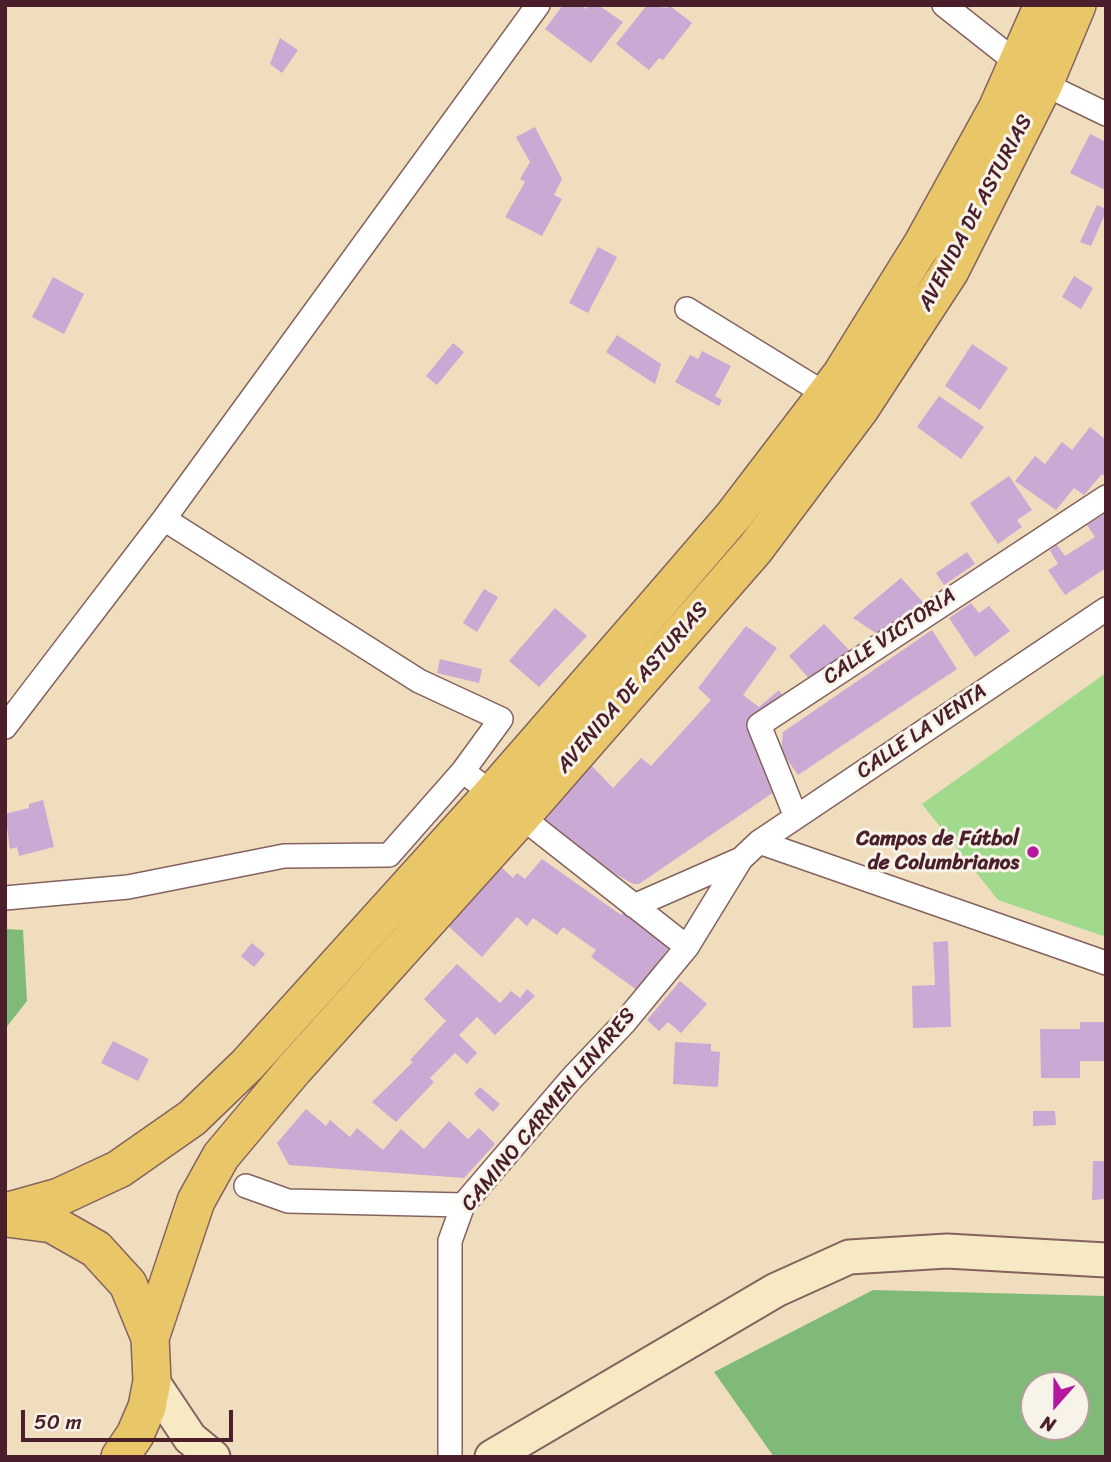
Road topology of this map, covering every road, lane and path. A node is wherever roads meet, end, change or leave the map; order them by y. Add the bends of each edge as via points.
1 (538, 5) edge
2 (944, 5) edge
3 (1042, 5) edge
4 (1077, 5) edge
5 (1031, 74) junction
6 (1106, 114) edge
7 (687, 309) dead end
8 (827, 395) junction
9 (1106, 497) edge
10 (164, 519) junction
11 (1106, 609) edge
12 (5, 727) edge
13 (463, 771) junction
14 (487, 799) junction
15 (796, 817) junction
16 (520, 818) junction
17 (759, 842) junction
18 (741, 859) junction
19 (5, 898) edge
20 (634, 906) junction
21 (687, 947) junction
22 (1106, 962) edge
23 (246, 1186) dead end
24 (463, 1205) junction
25 (5, 1215) edge
26 (1106, 1260) edge
27 (150, 1338) junction
28 (152, 1381) junction
29 (120, 1457) edge
30 (213, 1457) edge
31 (450, 1457) edge
32 (492, 1457) edge

1 - 10 street
2 - 5 street
3 - 5 main road, AVENIDA DE ASTURIAS
4 - 5 main road, AVENIDA DE ASTURIAS
5 - 6 street
5 - 8 main road, AVENIDA DE ASTURIAS via 998,109 923,243
5 - 16 main road, AVENIDA DE ASTURIAS via 950,271 860,409 755,549
7 - 8 street
8 - 14 main road, AVENIDA DE ASTURIAS via 734,515
9 - 15 street, CALLE VICTORIA via 759,725
10 - 12 street
10 - 13 street via 419,681 501,719
11 - 15 street, CALLE LA VENTA
13 - 14 street
13 - 19 street via 389,855 284,856 128,887
14 - 16 street
14 - 25 main road, AVENIDA DE ASTURIAS via 247,1065 192,1118 119,1169 59,1197
15 - 17 street, CALLE LA VENTA
16 - 20 street
16 - 27 main road, AVENIDA DE ASTURIAS via 293,1069 221,1156 196,1201
17 - 18 street, CALLE LA VENTA
17 - 22 street
18 - 20 street, CALLE LA VENTA
18 - 21 street, CALLE LA VENTA
20 - 21 street
21 - 24 street, CAMINO CARMEN LINARES
23 - 24 street via 288,1201
24 - 31 street, CAMINO CARMEN LINARES via 450,1241
25 - 27 main road via 52,1224 96,1249 128,1284
26 - 32 main road via 947,1251 849,1257 776,1290
27 - 28 main road
28 - 29 main road via 147,1407
28 - 30 main road via 190,1438

